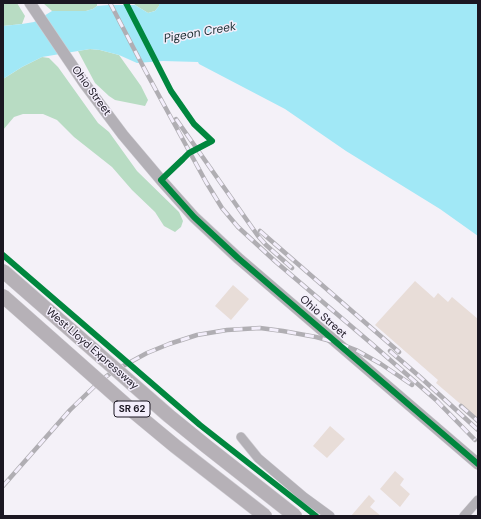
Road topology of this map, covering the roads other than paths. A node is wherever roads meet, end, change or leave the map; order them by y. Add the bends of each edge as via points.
1 (30, 3) edge
2 (212, 141) dead end
3 (161, 180) junction
4 (3, 271) edge
5 (3, 296) edge
6 (241, 437) dead end
7 (478, 464) edge
8 (478, 500) edge
9 (265, 516) edge
10 (295, 516) edge
11 (330, 516) edge
12 (464, 516) edge

1 - 3 street, Ohio Street via 84,83
2 - 3 lane via 189,153
3 - 7 street, Ohio Street via 194,217 238,258
4 - 10 highway, West Lloyd Expressway / SR 62, bridge via 169,416
5 - 9 highway, West Lloyd Expressway / SR 62, bridge via 134,412
6 - 11 street via 258,458
8 - 12 street

